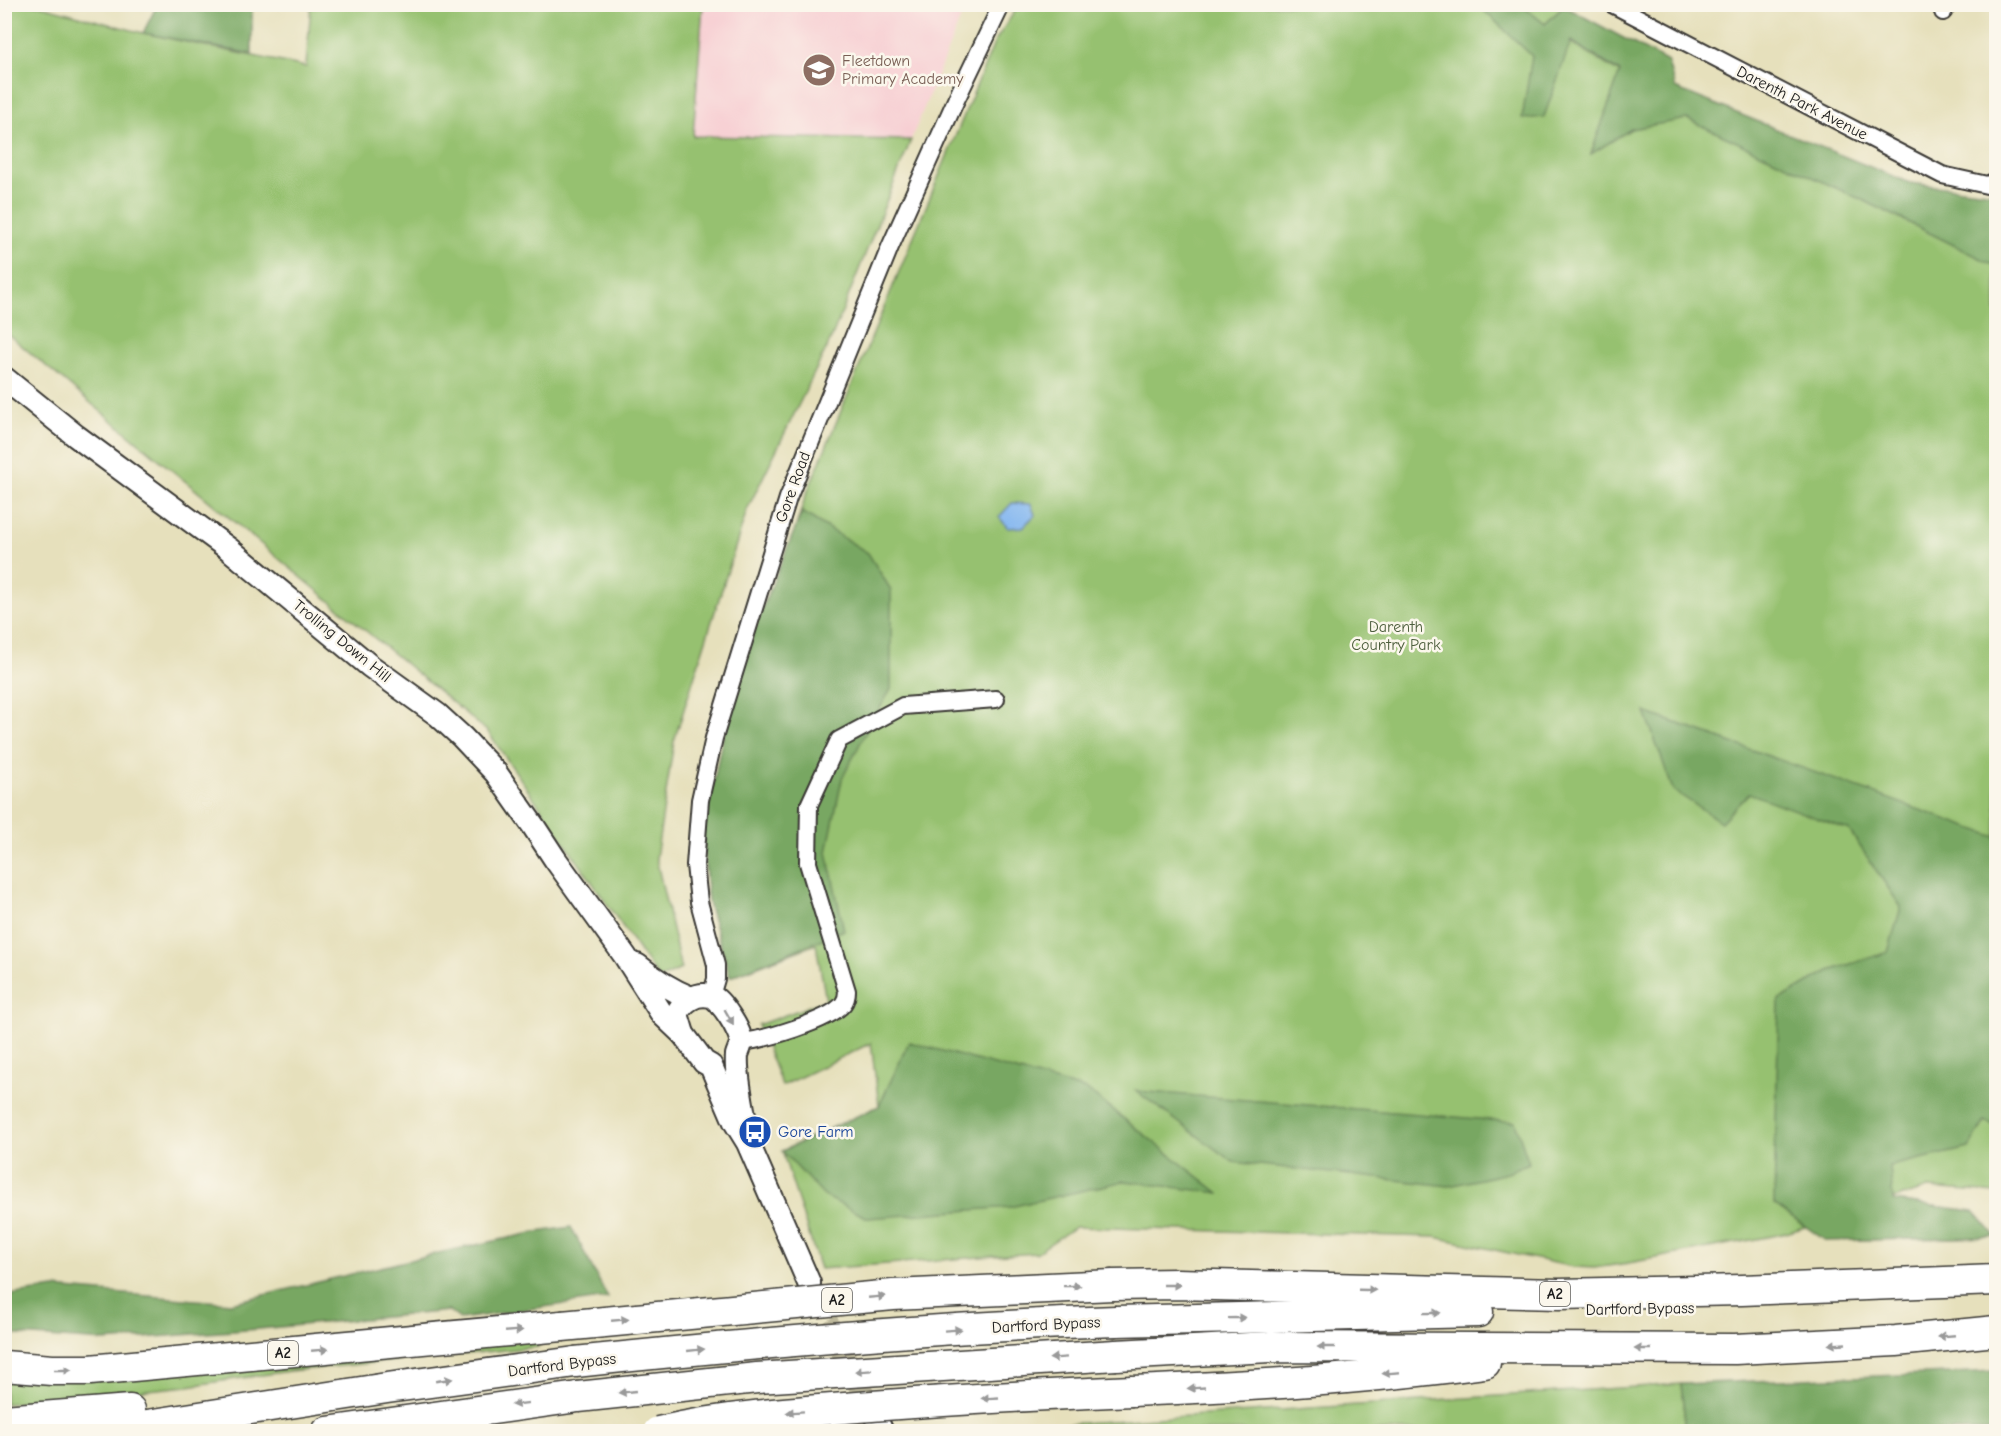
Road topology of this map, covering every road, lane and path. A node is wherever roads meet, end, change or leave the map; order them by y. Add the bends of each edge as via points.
1 (1002, 4) edge
2 (1612, 4) edge
3 (1636, 10) edge
4 (1996, 181) edge
5 (4, 378) edge
6 (996, 699) dead end
7 (625, 956) junction
8 (701, 997) junction
9 (683, 1034) junction
10 (739, 1048) junction
11 (711, 1066) junction
12 (748, 1143) junction
13 (1996, 1280) edge
14 (809, 1283) tunnel mouth
15 (1996, 1293) edge
16 (1996, 1331) edge
17 (1574, 1349) junction
18 (4, 1366) edge
19 (387, 1388) junction
20 (4, 1420) edge
21 (387, 1423) junction
22 (102, 1431) edge
23 (327, 1431) edge
24 (350, 1431) edge
25 (657, 1431) edge

1 - 8 street, Gore Road via 898,228 802,461 714,738 700,800 695,856 699,902 716,965 716,979
2 - 3 street, Darenth Park Avenue
3 - 4 street, Darenth Park Avenue via 1942,175 1987,185
5 - 7 main road, Trolling Down Hill via 229,549 462,737 496,773
6 - 10 street via 903,706 839,740 809,806 808,863 846,998 836,1010 796,1029
7 - 8 main road, Trolling Down Hill via 675,992
7 - 9 main road, Trolling Down Hill via 662,1014
8 - 9 main road via 683,1004 677,1014
8 -> 10 main road via 720,1002 738,1033
9 - 11 main road
10 - 11 main road via 730,1062
10 - 12 main road
11 - 12 main road
12 - 14 main road
18 -> 13 highway, A2, bridge via 90,1370 893,1295 1037,1287 1177,1284 1559,1294
19 -> 15 highway, Dartford Bypass / A2, bridge via 575,1362 893,1334 1116,1321 1762,1306
16 -> 17 highway, Dartford Bypass via 1896,1341 1735,1349
17 -> 21 highway, Dartford Bypass, bridge via 1270,1347 1116,1355 757,1378
17 -> 25 highway, bridge via 1439,1369 1261,1385 780,1413
19 - 20 highway via 195,1401 111,1413
19 - 22 highway, Dartford Bypass / A2
21 - 23 highway, Dartford Bypass
21 - 24 highway

